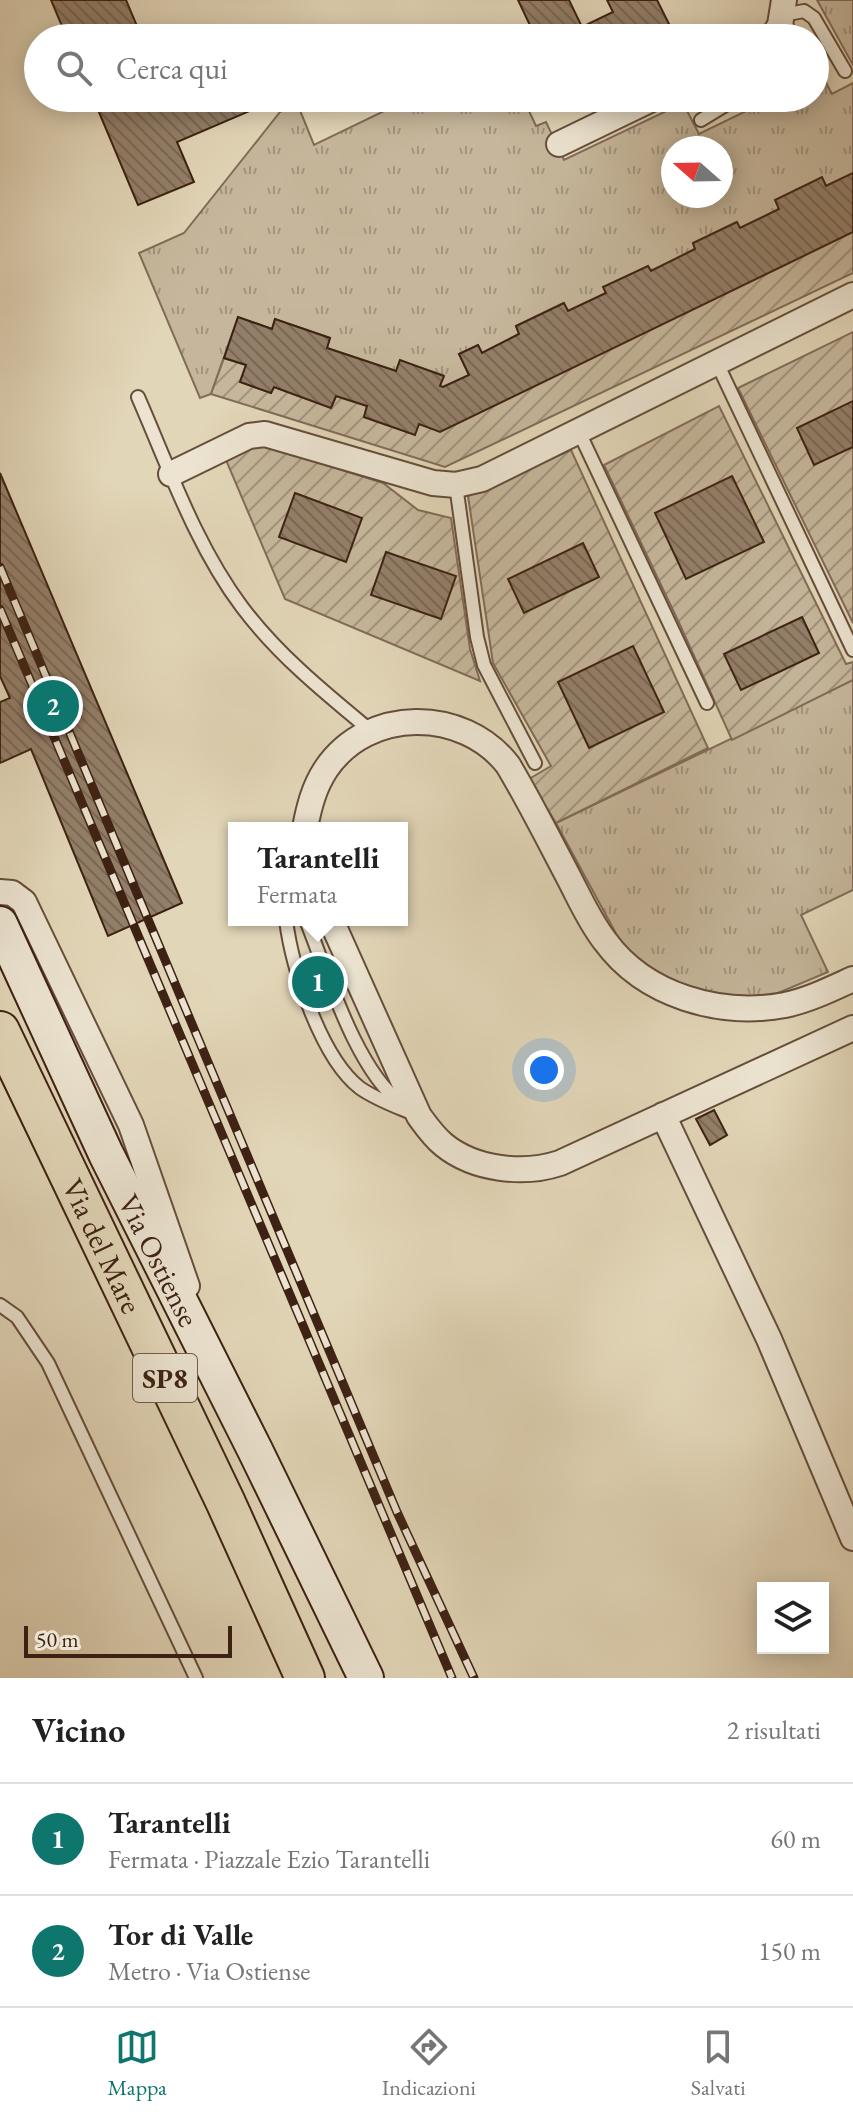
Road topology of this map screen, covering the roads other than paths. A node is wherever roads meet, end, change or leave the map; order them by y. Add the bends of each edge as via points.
1 (786, 18) edge
2 (818, 24) edge
3 (829, 44) edge
4 (845, 71) dead end
5 (625, 112) edge
6 (714, 112) edge
7 (701, 120) dead end
8 (559, 144) dead end
9 (853, 295) edge
10 (717, 363) junction
11 (138, 397) dead end
12 (579, 432) junction
13 (171, 474) junction
14 (456, 485) junction
15 (853, 650) edge
16 (707, 703) dead end
17 (371, 731) junction
18 (535, 763) dead end
19 (306, 822) edge
20 (0, 892) edge
21 (0, 924) edge
22 (287, 926) edge
23 (308, 926) edge
24 (334, 926) edge
25 (853, 979) edge
26 (853, 1028) edge
27 (0, 1031) edge
28 (0, 1049) edge
29 (23, 1079) junction
30 (663, 1115) junction
31 (419, 1116) junction
32 (0, 1305) edge
33 (212, 1365) junction
34 (853, 1538) edge
35 (196, 1678) edge
36 (305, 1678) edge
37 (366, 1678) edge

1 - 2 lane via 804,11
3 - 4 lane
5 - 8 street
6 - 7 lane
9 - 10 street
10 - 12 street
10 - 15 lane
11 - 13 lane
12 - 14 street via 500,473
12 - 16 lane
13 - 14 street via 249,436 265,434 409,477
13 - 17 lane via 241,607 312,682
14 - 18 lane via 484,665
17 - 19 street via 343,749 325,771
17 - 25 street via 434,722 493,747 515,776 606,943 634,971 669,992 716,1006 767,1007 808,998
20 - 33 street via 24,902 125,1112
21 - 33 main road, Via Ostiense via 106,1154
22 - 31 lane via 290,953 334,1058 359,1087
23 - 31 lane via 364,1060 378,1083
24 - 31 street
26 - 30 street
27 - 29 main road, Via del Mare / SP8
28 - 29 street
29 - 36 main road, Via del Mare / SP8
30 - 31 street via 560,1163 519,1170 462,1156 437,1139
30 - 34 street via 769,1339
32 - 35 lane via 17,1317 48,1363
33 - 37 main road, Via Ostiense

